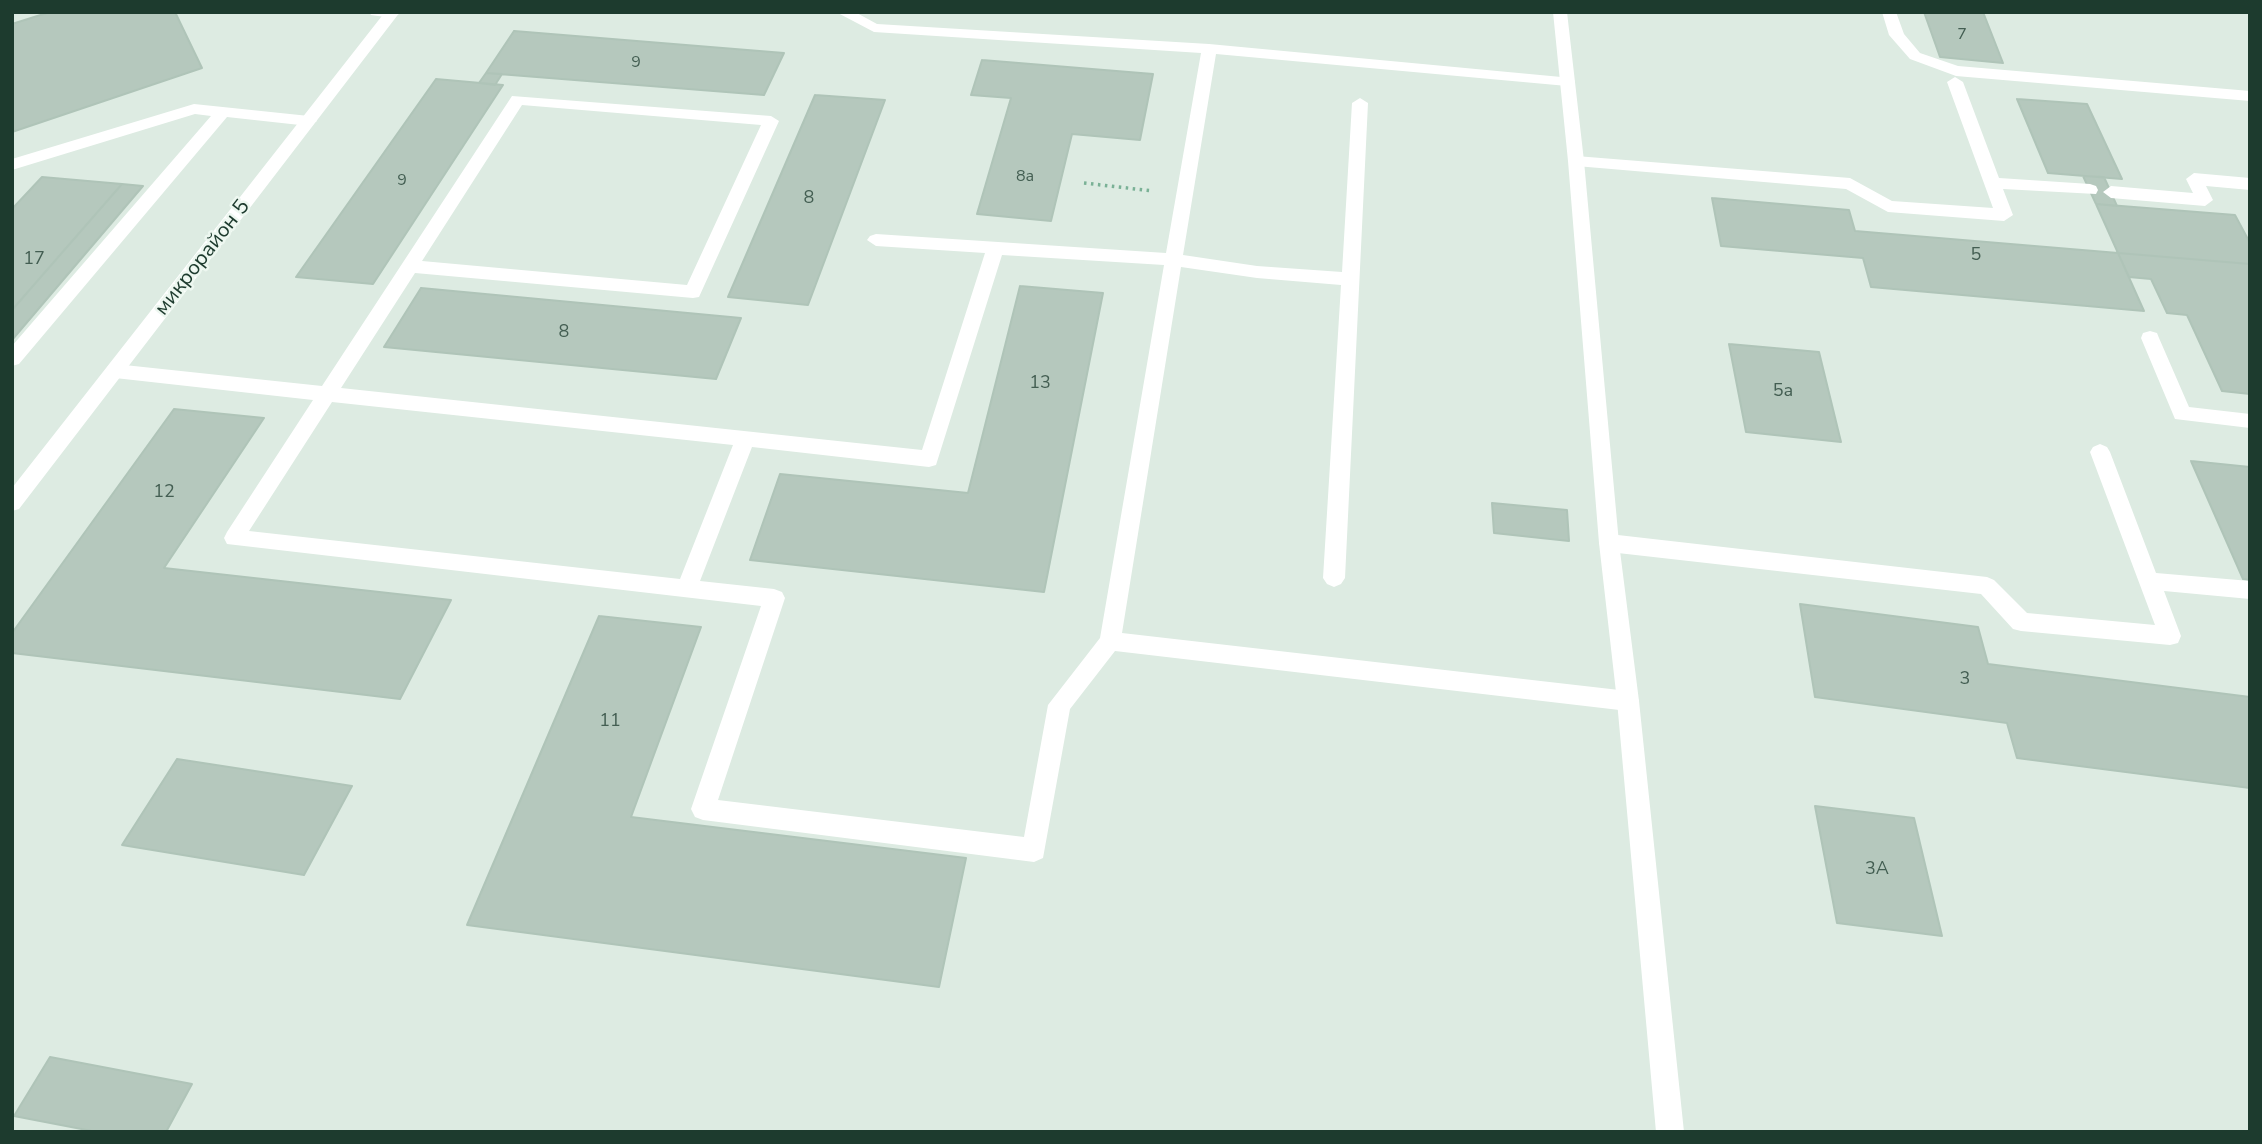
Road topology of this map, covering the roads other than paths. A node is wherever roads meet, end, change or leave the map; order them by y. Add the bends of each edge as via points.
1 (843, 12) edge
2 (920, 12) edge
3 (1560, 12) edge
4 (1889, 12) edge
5 (387, 13) edge
6 (913, 30) junction
7 (1209, 49) junction
8 (1567, 81) junction
9 (1955, 82) dead end
10 (2250, 96) edge
11 (1360, 103) dead end
12 (223, 112) junction
13 (309, 121) junction
14 (1576, 161) junction
15 (12, 165) edge
16 (1992, 183) junction
17 (2250, 184) edge
18 (2090, 190) dead end
19 (2111, 192) dead end
20 (876, 240) dead end
21 (995, 250) junction
22 (1174, 260) junction
23 (410, 266) junction
24 (1350, 279) junction
25 (2150, 338) dead end
26 (12, 359) edge
27 (115, 371) junction
28 (326, 394) junction
29 (2250, 421) edge
30 (745, 439) junction
31 (2100, 452) dead end
32 (12, 503) edge
33 (1609, 544) junction
34 (1334, 578) dead end
35 (2149, 581) junction
36 (687, 588) junction
37 (2250, 590) edge
38 (1110, 641) junction
39 (1628, 701) junction
40 (1670, 1132) edge

1 - 6 street via 874,28
2 - 6 street
3 - 8 street
4 - 10 street via 1898,35 1915,56 1956,71
5 - 13 street, микрорайон 5
6 - 7 street
7 - 8 street
7 - 22 street
8 - 14 street
9 - 16 street
11 - 24 street
12 - 13 street
12 - 15 street via 194,109
12 - 26 street
13 - 27 street, микрорайон 5
14 - 16 street via 1850,184 1888,206 2004,215
14 - 33 street
16 - 18 street
17 - 19 street via 2194,180 2205,200
20 - 21 street
21 - 22 street
21 - 30 street via 929,459
22 - 24 street
22 - 38 street
23 - 23 street via 518,100 771,121 693,292
23 - 28 street
24 - 34 street
25 - 29 street via 2182,414
27 - 28 street
27 - 32 street, микрорайон 5
28 - 30 street
28 - 36 street via 234,538
30 - 36 street
31 - 35 street
33 - 35 street via 1987,586 2021,622 2170,636
33 - 39 street
35 - 37 street
36 - 38 street via 774,598 703,809 730,813 1034,850 1059,705
38 - 39 street
39 - 40 street

